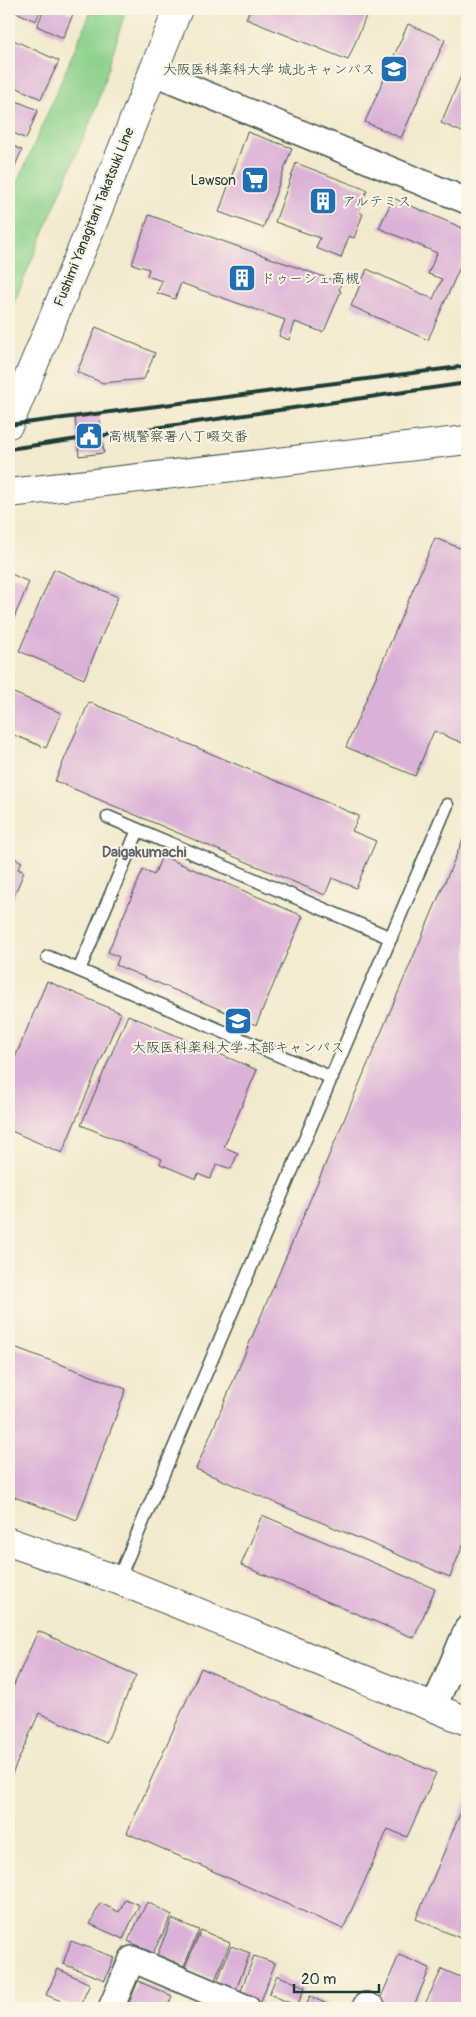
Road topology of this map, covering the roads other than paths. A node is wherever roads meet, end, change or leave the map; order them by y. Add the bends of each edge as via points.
1 (178, 9) edge
2 (152, 72) junction
3 (467, 201) edge
4 (9, 423) edge
5 (467, 440) edge
6 (9, 492) edge
7 (447, 805) dead end
8 (108, 817) dead end
9 (138, 830) junction
10 (391, 938) junction
11 (48, 957) dead end
12 (79, 970) junction
13 (332, 1078) junction
14 (9, 1542) edge
15 (118, 1580) junction
16 (467, 1629) edge
17 (442, 1690) junction
18 (467, 1721) edge
19 (111, 2008) edge
20 (247, 2008) edge

1 - 2 street, Fushimi Yanagitani Takatsuki Line
2 - 3 street
2 - 4 street, Fushimi Yanagitani Takatsuki Line
5 - 6 street
7 - 10 lane
8 - 9 lane
9 - 10 lane
9 - 12 lane
10 - 13 lane
11 - 12 lane
12 - 13 lane
13 - 15 lane
14 - 15 street
15 - 17 street
16 - 17 street
17 - 18 street
19 - 20 street via 132,1959

